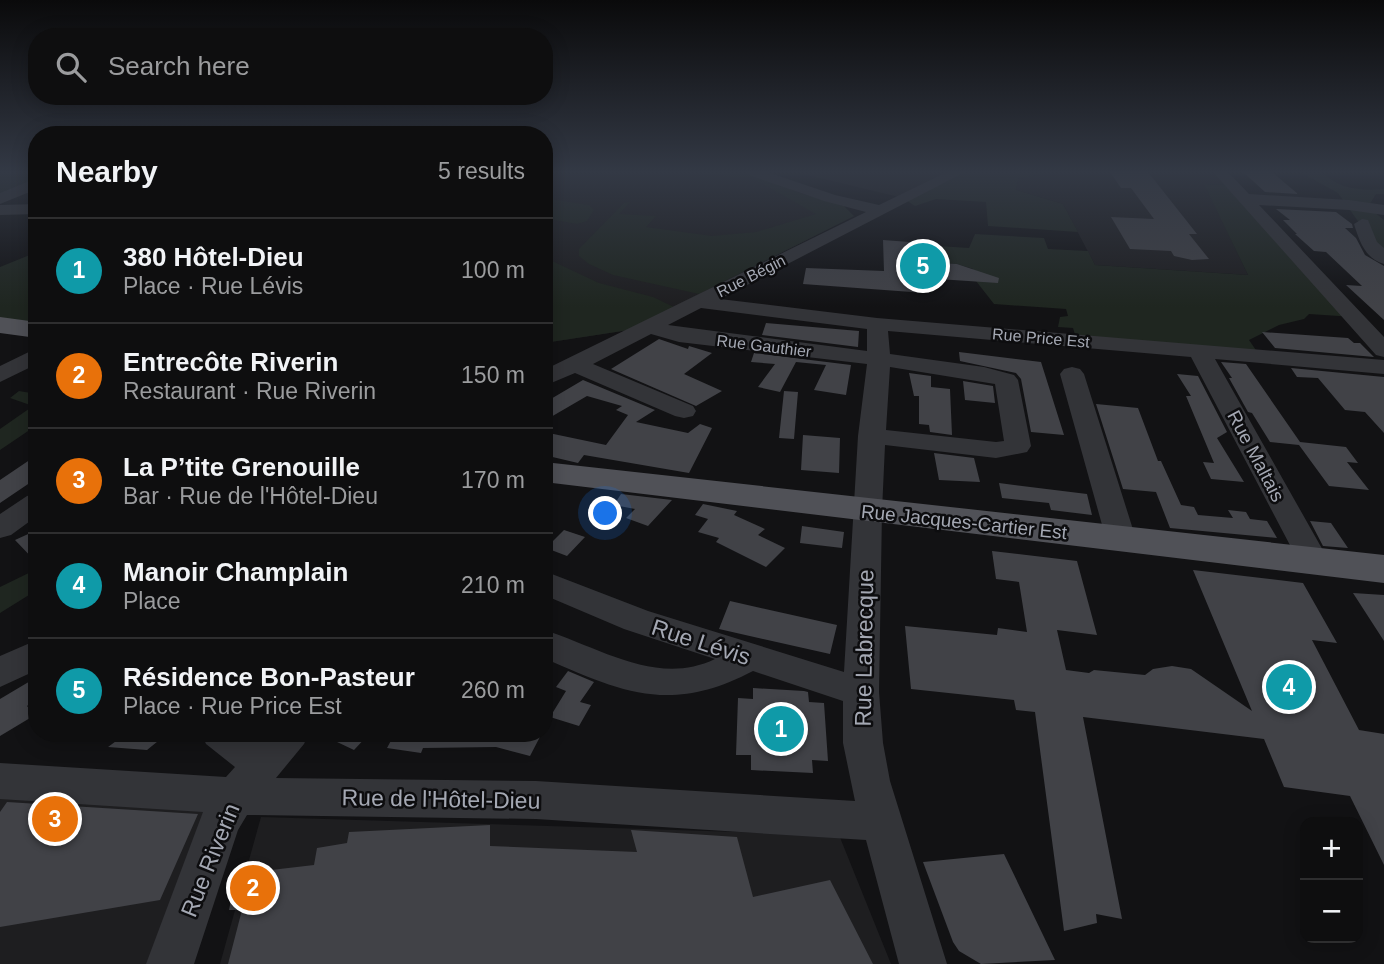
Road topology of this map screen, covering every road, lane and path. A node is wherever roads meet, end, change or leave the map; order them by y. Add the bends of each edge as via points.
1 (864, 217) edge
2 (1262, 217) edge
3 (1362, 224) dead end
4 (1384, 258) edge
5 (731, 286) junction
6 (699, 302) junction
7 (755, 308) junction
8 (877, 324) junction
9 (0, 325) edge
10 (650, 327) junction
11 (28, 329) edge
12 (1384, 350) edge
13 (1199, 351) junction
14 (879, 359) junction
15 (28, 360) edge
16 (574, 364) junction
17 (1384, 367) edge
18 (553, 374) edge
19 (1072, 374) dead end
20 (0, 375) edge
21 (684, 411) dead end
22 (871, 436) junction
23 (553, 474) edge
24 (28, 509) edge
25 (867, 511) junction
26 (28, 518) edge
27 (0, 529) edge
28 (1121, 539) junction
29 (1313, 561) junction
30 (1384, 569) edge
31 (553, 586) edge
32 (553, 647) edge
33 (28, 658) edge
34 (748, 658) junction
35 (0, 673) edge
36 (861, 692) junction
37 (226, 742) edge
38 (282, 742) edge
39 (249, 780) junction
40 (0, 781) edge
41 (883, 822) junction
42 (170, 964) edge
43 (923, 964) edge

1 - 5 street, Rue Bégin
2 - 12 street
3 - 4 street via 1369,244
5 - 6 street, Rue Bégin
5 - 7 street via 739,301
6 - 7 street, Rue Price Est
6 - 10 street, Rue Bégin
7 - 8 street, Rue Price Est
8 - 13 street, Rue Price Est
8 - 14 street, Rue Labrecque
9 - 11 main road
10 - 14 street, Rue Gauthier via 679,335
10 - 16 street, Rue Bégin
13 - 17 street, Rue Price Est
13 - 29 street, Rue Maltais
14 - 22 street, Rue Labrecque
14 - 22 street, Rue Gauthier via 1006,380 1018,446 996,450
15 - 20 street
16 - 18 street, Rue Bégin
16 - 21 street
19 - 28 street
22 - 25 street, Rue Labrecque
23 - 25 main road, Rue Jacques-Cartier Est
24 - 27 street
25 - 28 main road, Rue Jacques-Cartier Est
25 - 36 street, Rue Labrecque
26 - 27 street
28 - 29 main road, Rue Jacques-Cartier Est
29 - 30 main road, Rue Jacques-Cartier Est
31 - 34 street, Rue Lévis
32 - 34 street via 624,677 657,684 700,680
33 - 35 street
34 - 36 street, Rue Lévis
36 - 41 street, Rue Labrecque via 866,755
37 - 39 street
38 - 39 street, Rue Riverin
39 - 40 street, Rue de l'Hôtel-Dieu
39 - 41 street, Rue de l'Hôtel-Dieu
39 - 42 street, Rue Riverin via 219,824
41 - 43 street, Rue Labrecque

